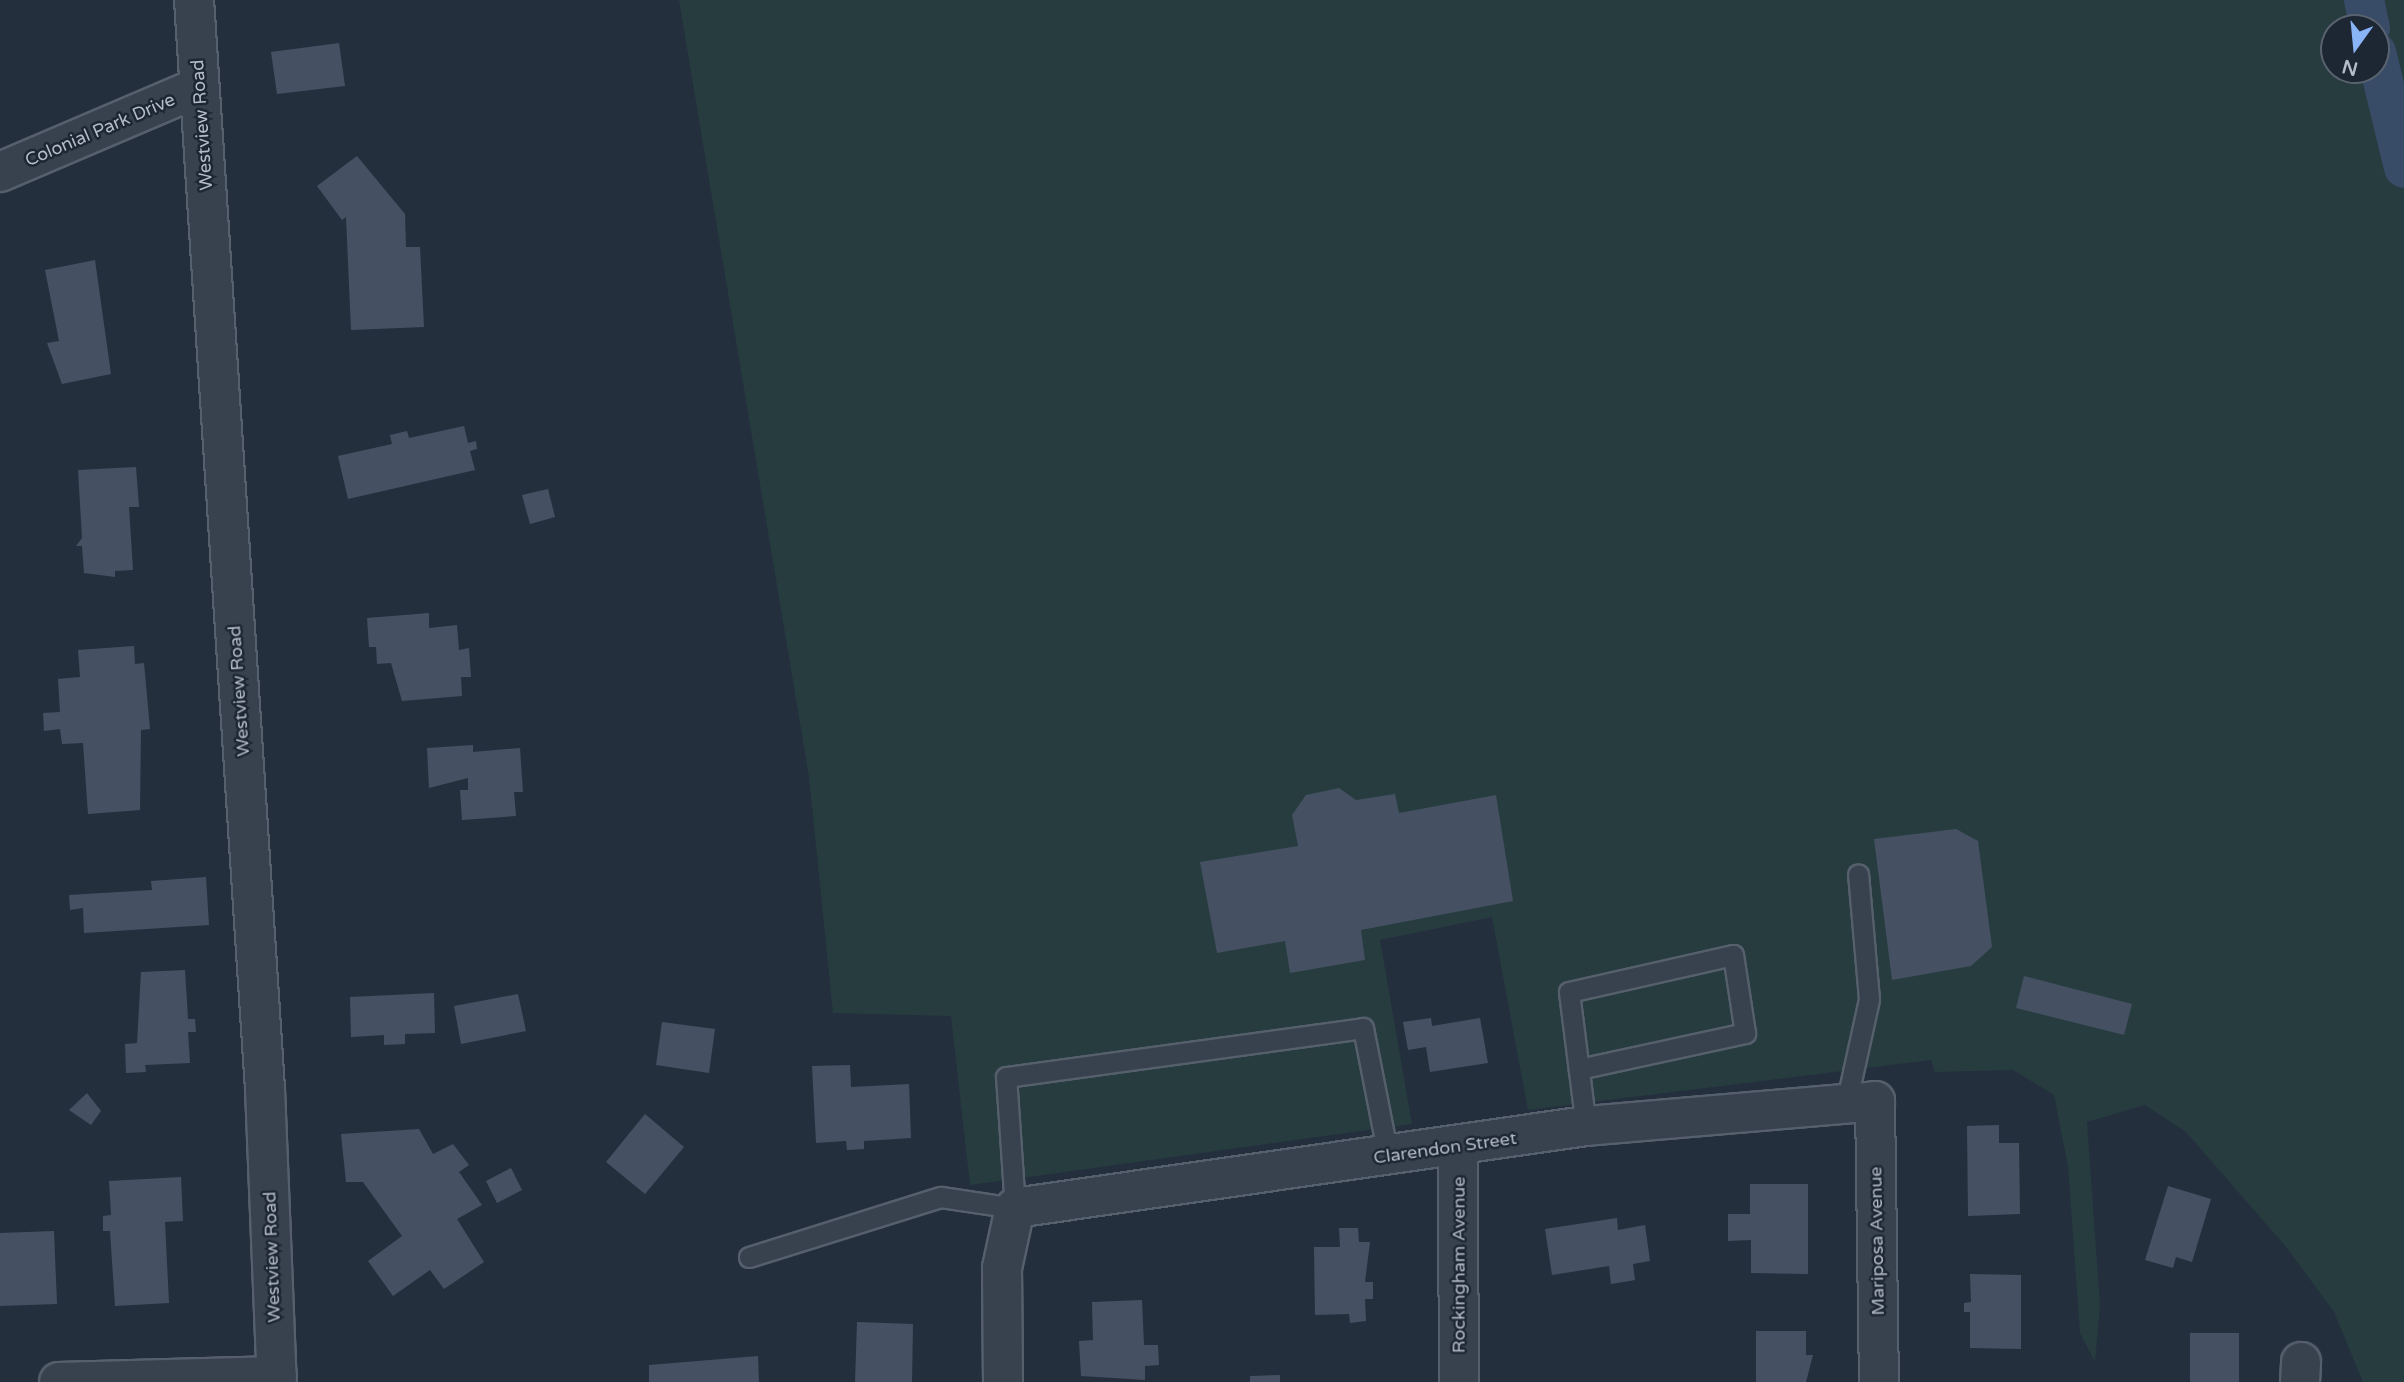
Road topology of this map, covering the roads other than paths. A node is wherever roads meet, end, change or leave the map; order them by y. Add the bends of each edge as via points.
1 (194, 0) edge
2 (200, 87) junction
3 (0, 172) edge
4 (1858, 874) dead end
5 (1579, 1069) junction
6 (1861, 1102) junction
7 (1586, 1126) junction
8 (1458, 1148) junction
9 (1388, 1156) junction
10 (1015, 1208) junction
11 (749, 1257) dead end
12 (277, 1379) edge
13 (59, 1382) edge
14 (1003, 1382) edge
15 (1460, 1382) edge
16 (1880, 1382) edge

1 - 2 street, Westview Road
2 - 3 street, Colonial Park Drive
2 - 12 street, Westview Road via 265,1089
4 - 6 lane via 1869,999
5 - 5 lane via 1569,992 1733,955 1745,1033
5 - 7 lane
6 - 7 street, Clarendon Street
6 - 16 street, Mariposa Avenue
7 - 8 street, Clarendon Street
8 - 9 street, Clarendon Street
8 - 15 street, Rockingham Avenue
9 - 10 street, Clarendon Street
9 - 10 lane via 1363,1028 1020,1075 1006,1077
10 - 11 lane via 941,1198
10 - 14 street via 1002,1268
12 - 13 street

